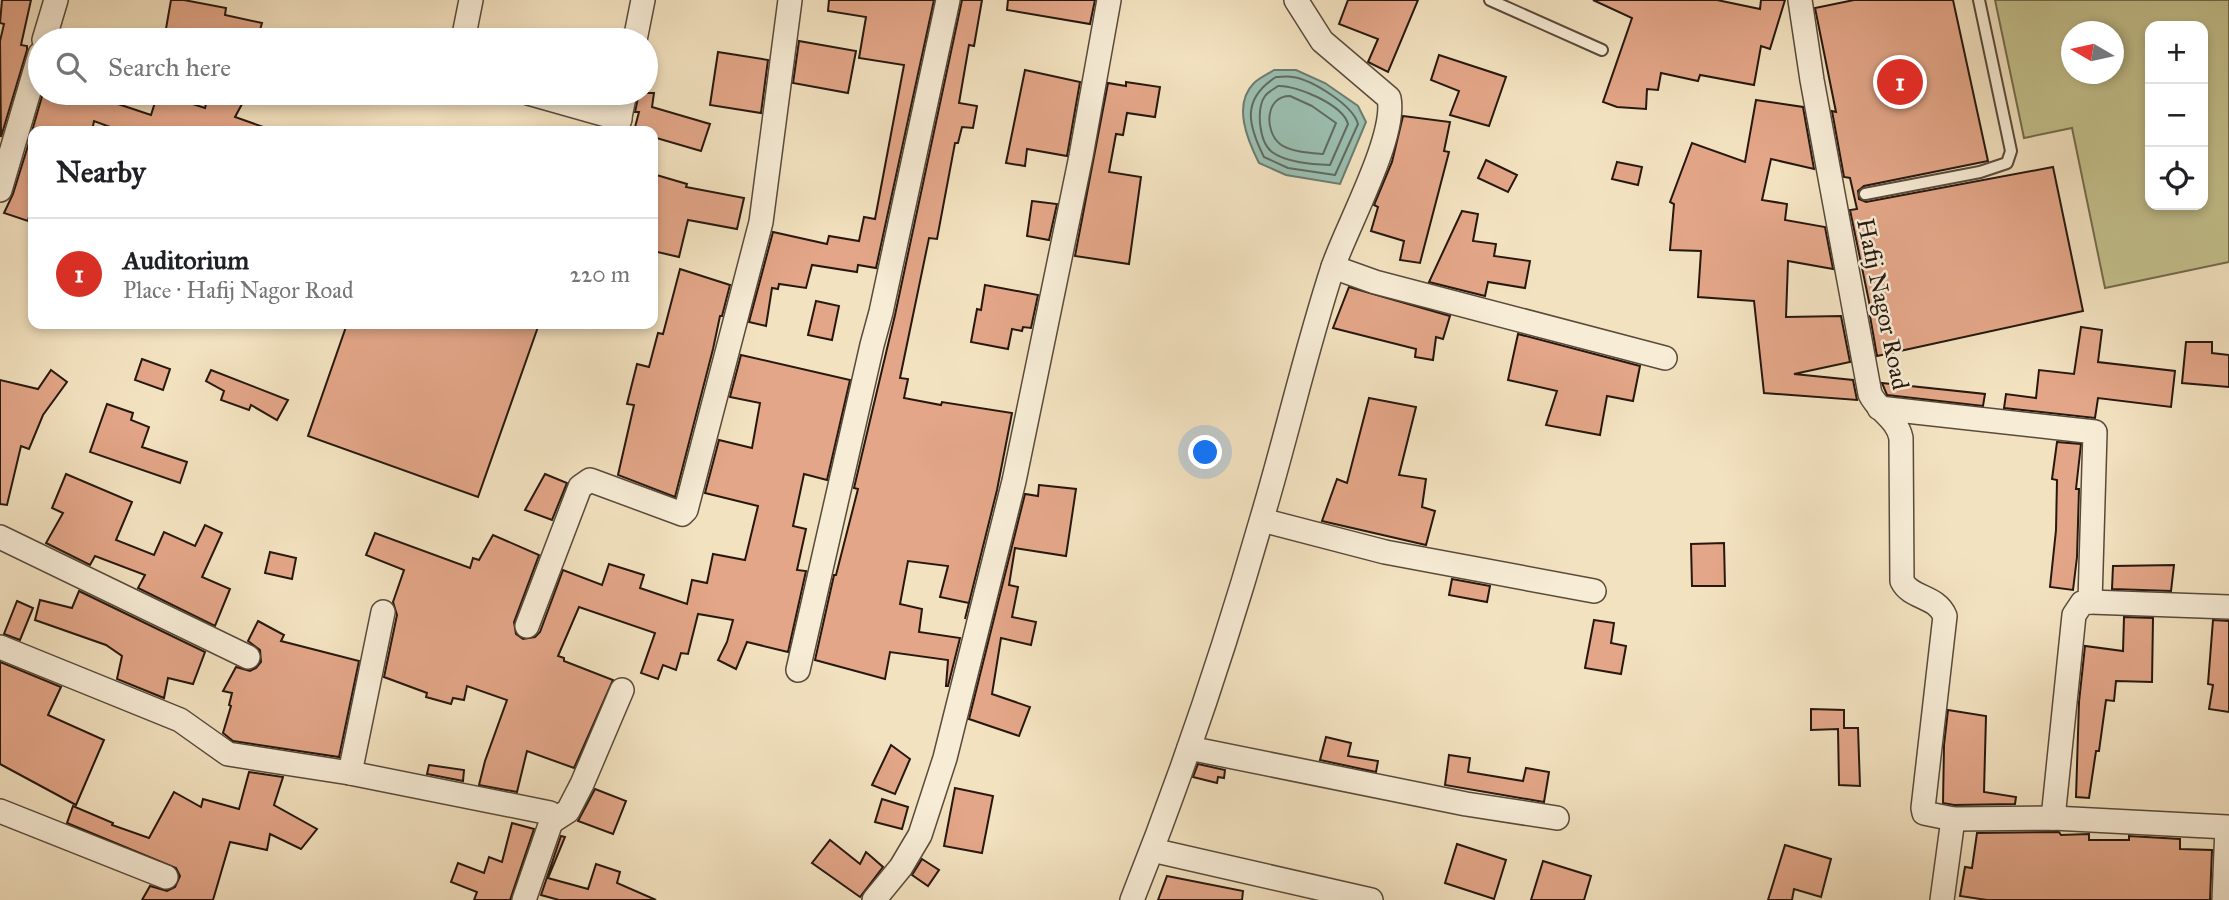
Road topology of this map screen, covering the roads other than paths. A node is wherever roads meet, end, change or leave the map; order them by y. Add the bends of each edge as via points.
1 (56, 0) edge
2 (471, 0) edge
3 (643, 0) edge
4 (789, 0) edge
5 (948, 0) edge
6 (1109, 0) edge
7 (1296, 0) edge
8 (1489, 0) edge
9 (1800, 0) edge
10 (1979, 0) edge
11 (48, 28) edge
12 (465, 28) edge
13 (637, 28) edge
14 (1602, 50) dead end
15 (28, 95) edge
16 (562, 105) edge
17 (623, 105) edge
18 (619, 125) edge
19 (0, 190) edge
20 (1865, 194) dead end
21 (1333, 267) junction
22 (1665, 358) dead end
23 (1879, 408) junction
24 (1262, 520) junction
25 (0, 537) edge
26 (1594, 591) dead end
27 (2090, 602) junction
28 (2229, 607) edge
29 (383, 612) dead end
30 (527, 626) dead end
31 (0, 647) edge
32 (248, 657) dead end
33 (798, 670) dead end
34 (622, 690) dead end
35 (1189, 748) junction
36 (350, 773) junction
37 (0, 811) edge
38 (1557, 818) dead end
39 (2053, 818) junction
40 (1953, 819) junction
41 (551, 822) junction
42 (1152, 850) junction
43 (166, 877) dead end
44 (524, 900) edge
45 (874, 900) edge
46 (1132, 900) edge
47 (1371, 900) edge
48 (1942, 900) edge
49 (2224, 900) edge

1 - 11 street
2 - 12 street
3 - 13 street
4 - 30 street via 761,222 686,510 682,514 590,480 580,487
5 - 33 street
6 - 45 street via 1014,481 945,758 920,835
7 - 21 street via 1322,41 1389,98 1391,110 1386,136
8 - 14 lane
9 - 23 street, Hafij Nagor Road via 1870,394
10 - 20 lane via 2011,150 2007,163
15 - 19 street
16 - 18 street
17 - 18 street
21 - 22 street via 1374,282
21 - 24 street
23 - 27 street via 2095,432
23 - 40 street, Hafij Nagor Road via 1895,422 1901,438 1902,581 1938,604 1945,615 1923,808 1924,813
24 - 26 street via 1385,552
24 - 35 street
25 - 32 street
27 - 28 street
27 - 39 street via 2082,603 2074,614
29 - 36 street
31 - 36 street via 180,720 228,754
34 - 41 street via 568,811
35 - 38 street
35 - 42 street
36 - 41 street via 550,813
37 - 43 street
39 - 40 street
39 - 49 street via 2227,827
40 - 48 street
41 - 44 street
42 - 46 street
42 - 47 street

